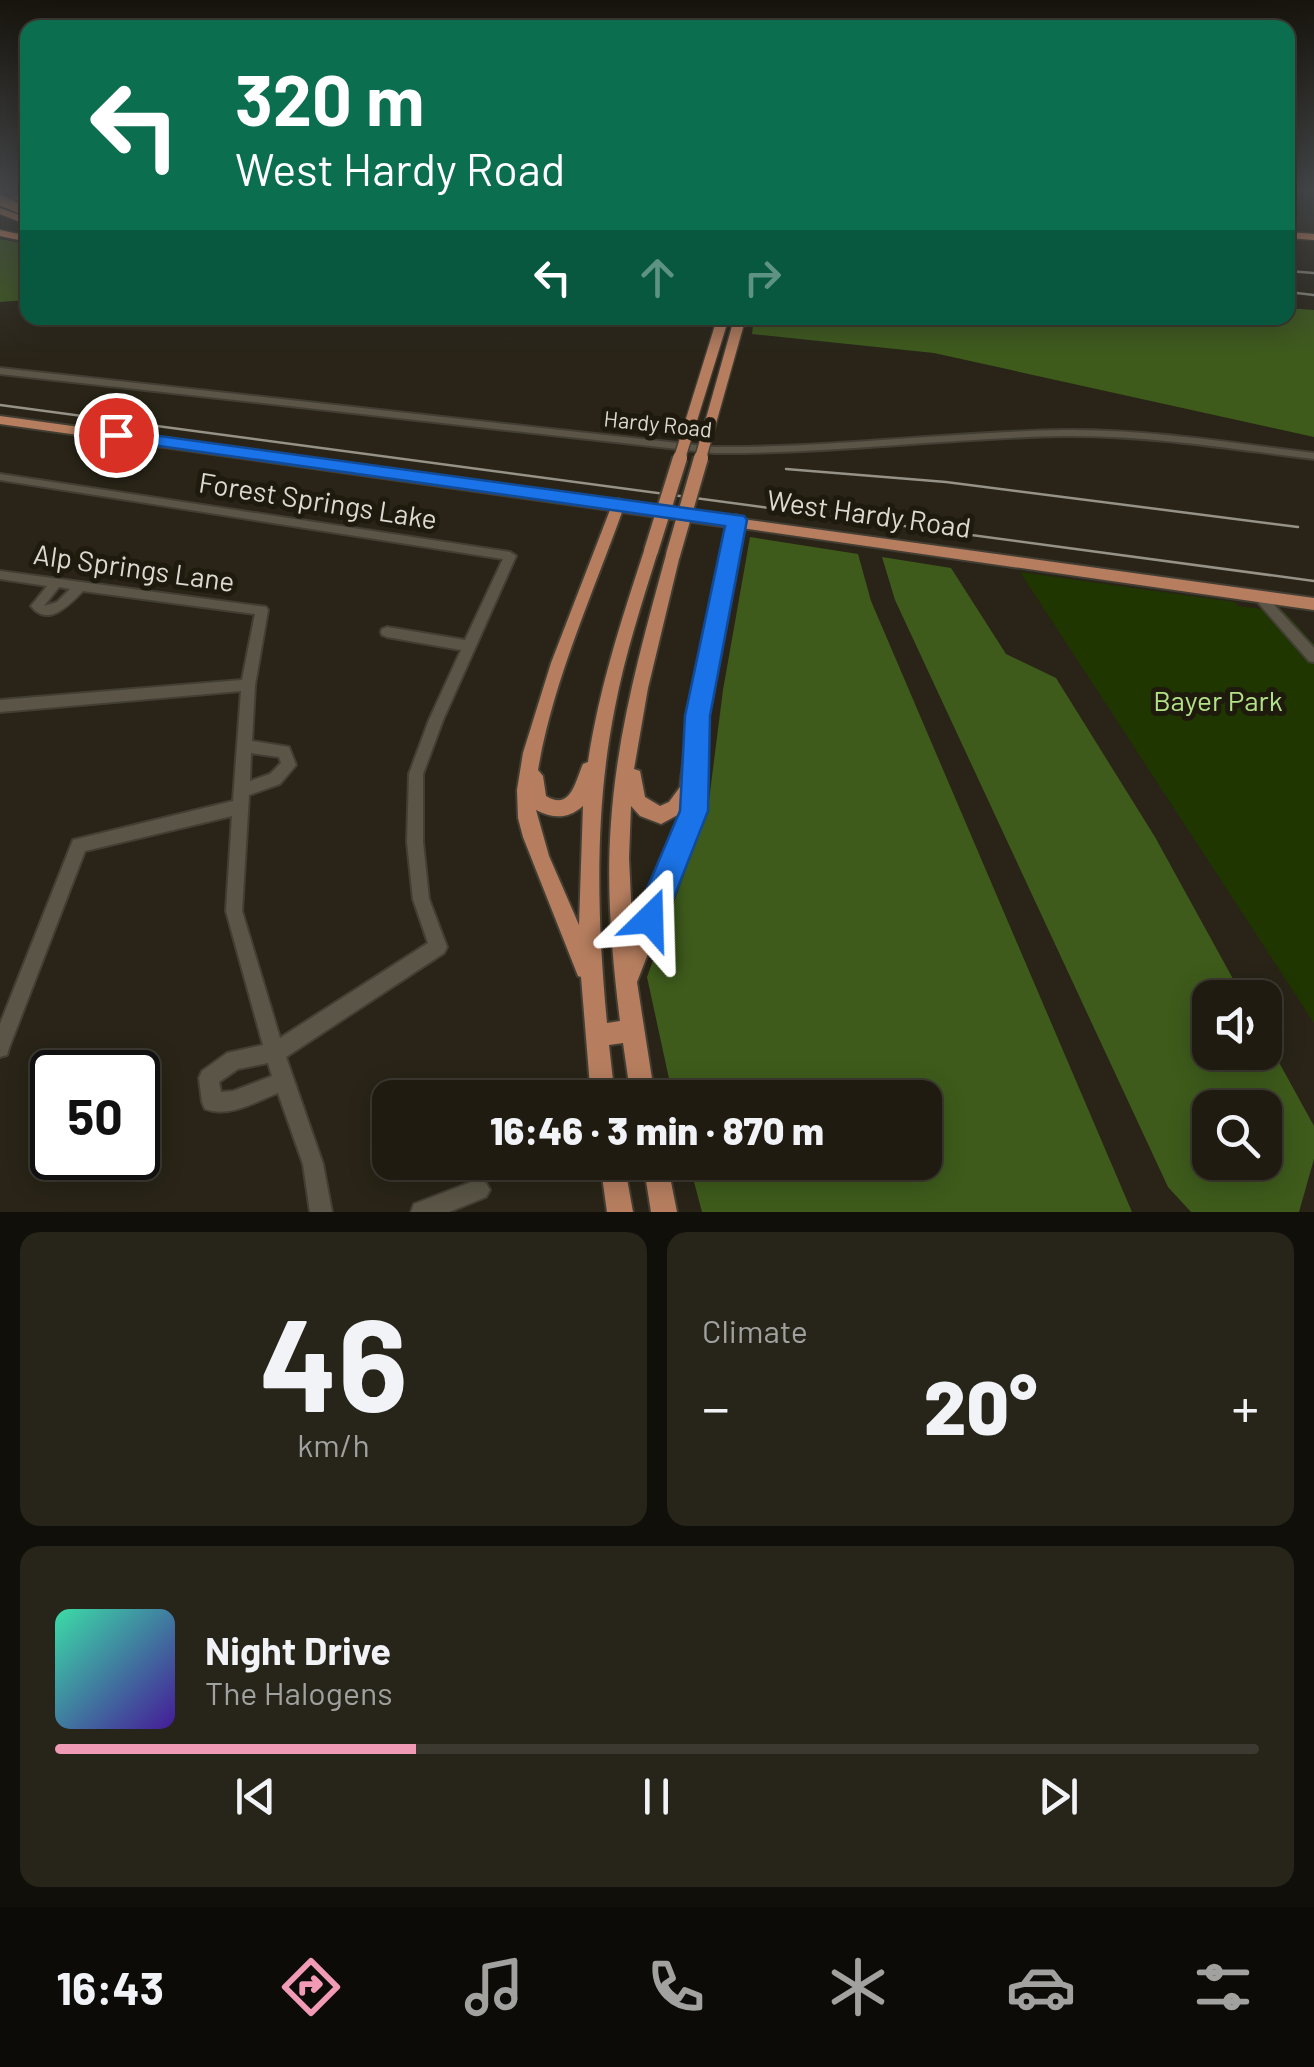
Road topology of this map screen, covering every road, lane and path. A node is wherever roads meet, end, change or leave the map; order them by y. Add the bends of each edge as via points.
1 (721, 325) edge
2 (738, 325) edge
3 (0, 371) edge
4 (0, 420) edge
5 (1314, 456) edge
6 (0, 477) edge
7 (619, 504) junction
8 (736, 520) junction
9 (0, 575) edge
10 (56, 583) junction
11 (80, 586) junction
12 (1259, 596) junction
13 (1314, 604) edge
14 (388, 632) dead end
15 (469, 646) junction
16 (1314, 657) edge
17 (640, 684) junction
18 (248, 686) junction
19 (0, 706) edge
20 (602, 728) junction
21 (244, 746) junction
22 (535, 748) junction
23 (692, 776) junction
24 (240, 799) junction
25 (592, 984) junction
26 (627, 986) junction
27 (632, 1030) junction
28 (596, 1035) junction
29 (0, 1048) edge
30 (276, 1052) junction
31 (601, 1080) edge
32 (641, 1080) edge
33 (282, 1081) junction
34 (615, 1180) edge
35 (658, 1180) edge
36 (479, 1190) dead end
37 (321, 1212) edge
38 (422, 1212) edge
39 (620, 1212) edge
40 (664, 1212) edge

1 - 20 main road, bridge
2 - 17 main road, bridge
3 - 5 street, Hardy Road via 714,450 1117,434
4 - 7 main road, West Hardy Road
6 - 15 street, Forest Springs Lake via 510,556
7 - 8 main road, West Hardy Road
7 - 22 main road
8 - 12 main road, West Hardy Road
8 - 23 main road
9 - 10 street, Alp Springs Lane
10 - 11 street, Alp Springs Lane
10 - 11 street via 37,606 42,612 61,606
11 - 18 street, Alp Springs Lane via 262,610
12 - 13 main road, West Hardy Road
12 - 16 street
14 - 15 street
15 - 30 street via 416,774 420,899 438,947
17 - 23 main road via 633,797 661,815 682,802
17 - 26 main road via 620,825
18 - 19 street
18 - 21 street
20 - 22 main road via 582,793 564,808 538,800
20 - 25 main road via 590,822
21 - 24 street
21 - 24 street via 284,751 289,765
22 - 25 main road via 526,782 527,817
23 - 26 main road via 694,811
24 - 29 street via 80,845
24 - 30 street via 234,911
25 - 28 main road
26 - 27 main road
27 - 28 main road
27 - 32 main road
28 - 31 main road
30 - 33 street
30 - 33 street via 234,1060 208,1078 212,1102 233,1101
33 - 37 street via 313,1164
34 - 39 main road
35 - 40 main road
36 - 38 street

